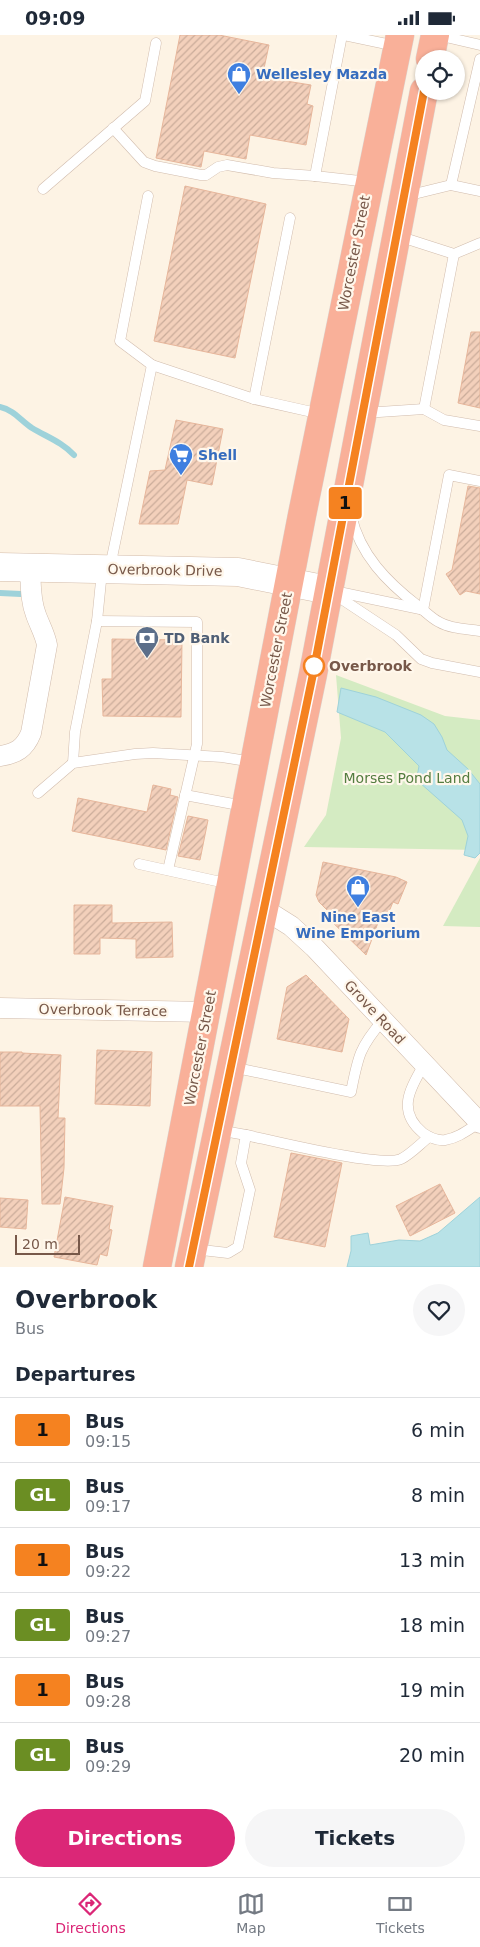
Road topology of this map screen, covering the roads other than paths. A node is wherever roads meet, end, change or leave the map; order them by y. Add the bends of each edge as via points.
1 (343, 35) edge
2 (436, 35) edge
3 (398, 41) edge
4 (156, 43) dead end
5 (480, 45) edge
6 (432, 50) edge
7 (480, 59) edge
8 (422, 100) edge
9 (114, 128) junction
10 (314, 176) junction
11 (369, 182) junction
12 (451, 185) junction
13 (43, 189) dead end
14 (480, 191) edge
15 (405, 196) junction
16 (148, 197) dead end
17 (290, 218) dead end
18 (397, 235) junction
19 (480, 243) edge
20 (454, 254) junction
21 (152, 365) junction
22 (254, 399) junction
23 (424, 409) junction
24 (363, 413) junction
25 (322, 414) junction
26 (480, 426) edge
27 (480, 481) edge
28 (347, 491) junction
29 (0, 567) edge
30 (30, 568) junction
31 (106, 569) junction
32 (289, 581) junction
33 (328, 590) junction
34 (423, 610) junction
35 (96, 621) junction
36 (480, 631) edge
37 (480, 673) edge
38 (195, 755) junction
39 (0, 756) edge
40 (254, 762) junction
41 (73, 763) junction
42 (38, 793) dead end
43 (185, 795) junction
44 (245, 806) junction
45 (139, 864) dead end
46 (168, 870) junction
47 (230, 884) junction
48 (264, 909) junction
49 (0, 1008) edge
50 (207, 1012) junction
51 (383, 1020) junction
52 (424, 1065) junction
53 (231, 1067) junction
54 (480, 1123) edge
55 (217, 1130) junction
56 (246, 1135) junction
57 (429, 1137) junction
58 (191, 1258) edge
59 (157, 1267) edge

1 - 3 lane
1 - 10 lane
2 - 5 lane
2 - 6 highway
3 - 11 highway, Worcester Street
4 - 9 lane via 145,101
7 - 12 lane
8 - 15 highway
9 - 10 lane via 140,158 155,166 201,175 227,165
9 - 13 lane
10 - 11 lane
11 - 25 highway, Worcester Street
12 - 14 lane
12 - 15 lane
15 - 18 highway
16 - 21 lane via 120,341
17 - 22 lane
18 - 20 lane
18 - 24 highway
19 - 20 lane
20 - 23 lane
21 - 22 lane
21 - 31 lane
22 - 25 lane
23 - 24 lane
23 - 26 lane via 444,420
24 - 28 highway
25 - 32 highway, Worcester Street
27 - 34 lane via 449,475
28 - 33 highway
28 - 34 lane via 353,523 371,559 391,584
29 - 30 street, Overbrook Drive
30 - 31 street, Overbrook Drive
30 - 39 street via 33,606 47,645 31,733 18,752
31 - 32 street, Overbrook Drive via 233,571
31 - 35 lane
32 - 33 street, Overbrook Drive
32 - 40 highway, Worcester Street
33 - 34 lane
33 - 37 lane via 390,631 421,659
33 - 48 highway
34 - 36 lane via 443,624
35 - 38 lane via 197,622 198,734
35 - 41 lane via 74,732
38 - 40 lane
38 - 41 lane via 143,753
38 - 43 lane
40 - 44 highway, Worcester Street
41 - 42 lane
43 - 44 lane
43 - 46 lane
44 - 47 highway, Worcester Street
45 - 46 lane
46 - 47 lane
47 - 50 highway, Worcester Street
48 - 51 street, Grove Road via 291,926 314,947
48 - 53 highway
49 - 50 street, Overbrook Terrace
50 - 59 highway, Worcester Street
51 - 52 street, Grove Road
51 - 53 lane via 360,1052 351,1092
52 - 54 street, Grove Road
52 - 57 lane via 408,1096 408,1113 415,1127
53 - 55 highway
54 - 57 lane via 461,1135 443,1140
55 - 56 lane
55 - 58 highway
56 - 57 lane via 383,1161 401,1159
56 - 58 lane via 241,1163 250,1190 238,1247 228,1253

